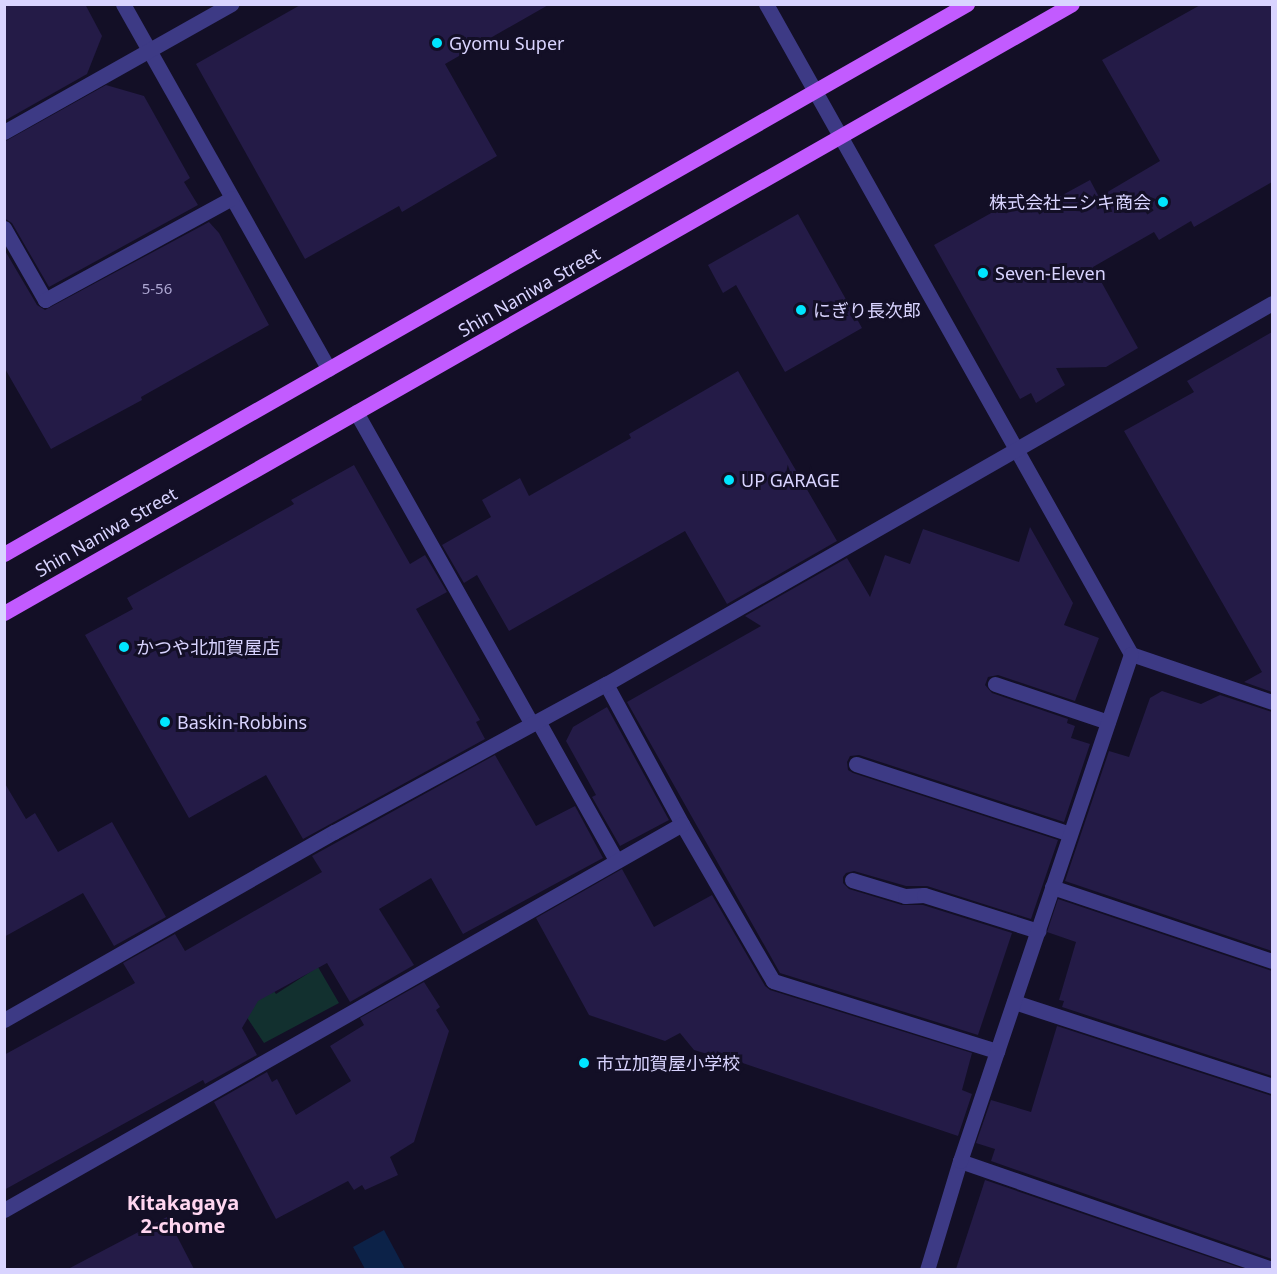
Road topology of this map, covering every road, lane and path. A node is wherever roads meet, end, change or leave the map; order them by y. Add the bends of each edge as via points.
1 (123, 4) edge
2 (231, 4) edge
3 (766, 4) edge
4 (967, 4) edge
5 (1072, 4) edge
6 (149, 51) junction
7 (814, 90) junction
8 (4, 132) edge
9 (839, 136) junction
10 (232, 198) junction
11 (4, 228) edge
12 (1272, 303) edge
13 (328, 369) junction
14 (356, 412) junction
15 (1016, 447) junction
16 (4, 554) edge
17 (4, 613) edge
18 (1131, 654) junction
19 (606, 684) junction
20 (995, 684) dead end
21 (1272, 702) edge
22 (535, 722) junction
23 (1108, 722) junction
24 (856, 765) dead end
25 (682, 825) junction
26 (1070, 834) junction
27 (616, 860) junction
28 (852, 880) dead end
29 (1052, 888) junction
30 (1038, 931) junction
31 (1272, 961) edge
32 (1014, 1002) junction
33 (4, 1020) edge
34 (997, 1051) junction
35 (1272, 1086) edge
36 (960, 1161) junction
37 (4, 1210) edge
38 (927, 1269) edge
39 (1272, 1269) edge

1 - 6 street
2 - 6 street
3 - 7 street
4 - 7 main road, Shin Naniwa Street
5 - 9 main road, Shin Naniwa Street
6 - 8 street
6 - 10 street
7 - 9 street
7 - 13 main road, Shin Naniwa Street
9 - 14 main road, Shin Naniwa Street
9 - 15 street
10 - 11 street via 45,300
10 - 13 street
12 - 15 street
13 - 16 main road, Shin Naniwa Street
14 - 17 main road, Shin Naniwa Street
14 - 22 street
15 - 18 street
15 - 19 street
18 - 21 street
18 - 23 street
19 - 22 street
19 - 25 street
20 - 23 street
22 - 27 street
22 - 33 street
23 - 26 street
24 - 26 street
25 - 27 street
25 - 34 street via 773,981
26 - 29 street
27 - 37 street
28 - 30 street via 905,896 924,895
29 - 30 street
29 - 31 street
30 - 32 street
32 - 34 street
32 - 35 street
34 - 36 street
36 - 38 street
36 - 39 street

